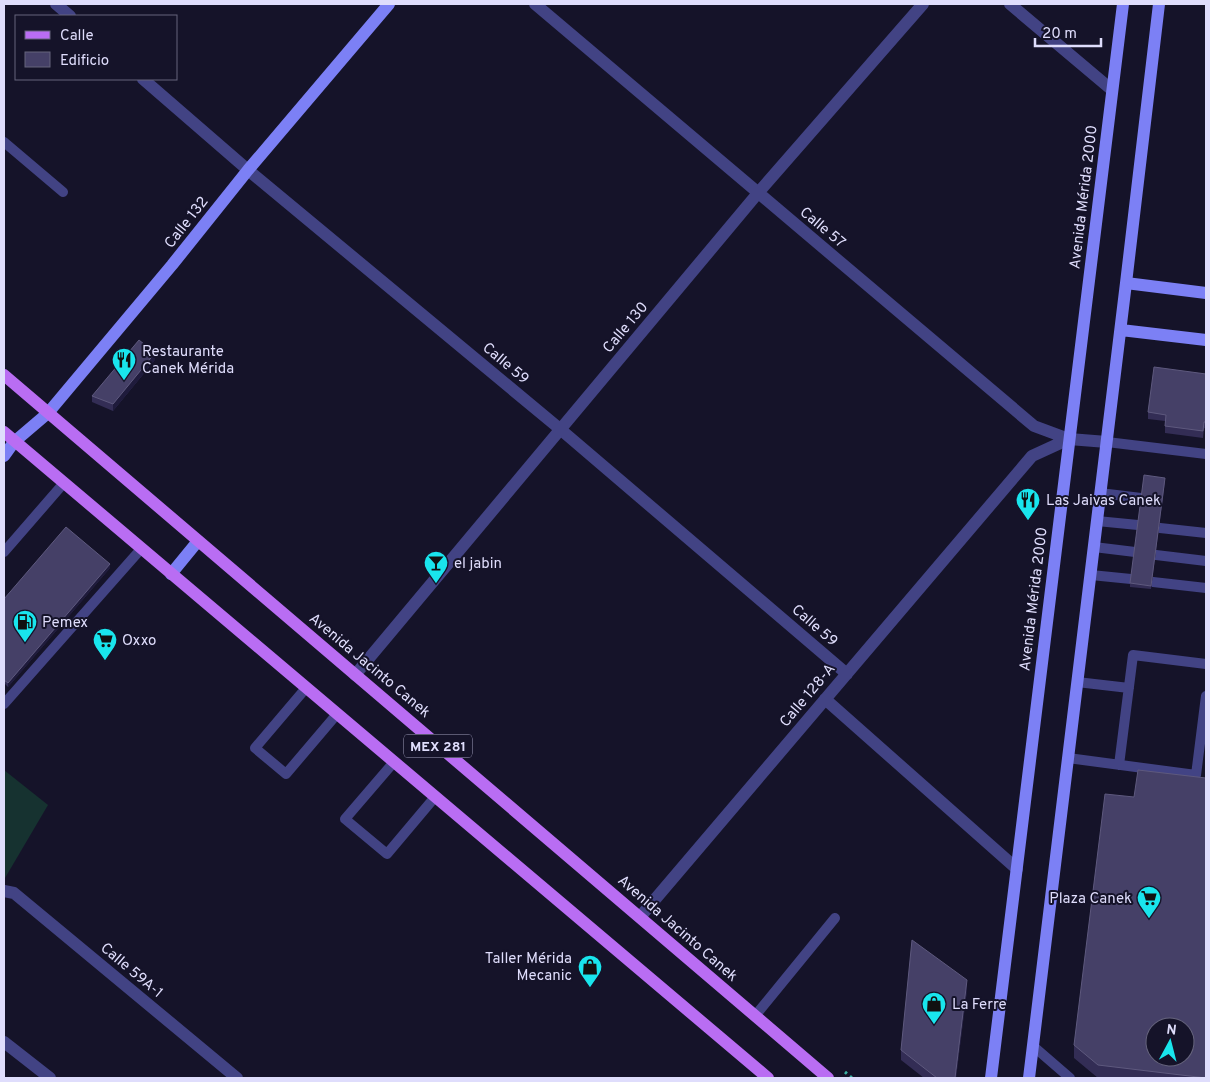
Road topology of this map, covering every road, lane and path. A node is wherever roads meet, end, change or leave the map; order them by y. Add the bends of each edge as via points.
1 (56, 4) edge
2 (389, 4) edge
3 (535, 4) edge
4 (923, 4) edge
5 (1010, 4) edge
6 (1123, 4) edge
7 (1159, 4) edge
8 (69, 15) edge
9 (144, 80) edge
10 (1112, 90) junction
11 (4, 142) edge
12 (248, 170) junction
13 (63, 192) dead end
14 (758, 193) junction
15 (1126, 282) junction
16 (1206, 293) edge
17 (1120, 330) junction
18 (1206, 340) edge
19 (4, 375) edge
20 (48, 413) junction
21 (560, 429) junction
22 (4, 432) edge
23 (1069, 439) junction
24 (14, 442) junction
25 (1107, 442) junction
26 (1206, 454) edge
27 (4, 456) edge
28 (63, 484) junction
29 (1100, 493) junction
30 (1141, 498) edge
31 (1097, 521) junction
32 (1138, 525) edge
33 (1160, 528) edge
34 (1206, 533) edge
35 (198, 541) junction
36 (1094, 547) junction
37 (141, 549) junction
38 (4, 552) edge
39 (1134, 552) edge
40 (1156, 555) edge
41 (1206, 561) edge
42 (171, 574) junction
43 (1090, 574) junction
44 (1131, 580) edge
45 (1153, 582) edge
46 (1206, 588) edge
47 (1206, 664) edge
48 (355, 674) junction
49 (847, 674) junction
50 (1077, 682) junction
51 (306, 688) junction
52 (1129, 688) junction
53 (1206, 696) edge
54 (825, 699) junction
55 (4, 704) edge
56 (337, 714) junction
57 (1068, 758) junction
58 (394, 762) junction
59 (1119, 765) junction
60 (435, 798) junction
61 (1017, 869) junction
62 (4, 891) edge
63 (640, 917) junction
64 (835, 918) dead end
65 (755, 1016) junction
66 (4, 1042) edge
67 (1033, 1046) junction
68 (50, 1078) edge
69 (237, 1078) edge
70 (768, 1078) edge
71 (828, 1078) edge
72 (991, 1078) edge
73 (1029, 1078) edge
74 (1070, 1078) edge

1 - 8 street
2 - 12 main road, Calle 132
3 - 14 street, Calle 57
4 - 14 street, Calle 130
5 - 10 street
6 - 10 main road, Avenida Mérida 2000
7 - 15 main road
9 - 12 street, Calle 59
10 - 23 main road, Avenida Mérida 2000
11 - 13 lane
12 - 20 main road, Calle 132
12 - 21 street, Calle 59
14 - 21 street, Calle 130
14 - 23 street, Calle 57 via 1034,426
15 - 16 main road
15 - 17 main road
17 - 18 main road
17 - 25 main road
19 - 20 main road, Avenida Jacinto Canek / MEX 281
20 - 24 main road, Calle 132
20 - 35 main road, Avenida Jacinto Canek / MEX 281
21 - 48 street, Calle 130
21 - 49 street, Calle 59
22 - 24 main road, MEX 281
23 - 25 street, Calle 57
23 - 49 street, Calle 128-A via 1032,456
23 - 61 main road, Avenida Mérida 2000
24 - 27 main road, Calle 132
24 - 28 main road, MEX 281
25 - 26 lane
25 - 29 main road
28 - 37 main road, MEX 281
28 - 38 lane
29 - 30 lane
29 - 31 main road
31 - 32 lane
31 - 36 main road
33 - 34 lane
35 - 42 main road
35 - 48 main road, Avenida Jacinto Canek / MEX 281
36 - 39 lane
36 - 43 main road
37 - 42 main road, MEX 281
37 - 55 lane
40 - 41 lane
42 - 51 main road, MEX 281
43 - 44 lane
43 - 50 main road
45 - 46 lane
47 - 52 lane via 1133,655
48 - 63 main road, Avenida Jacinto Canek / MEX 281
49 - 54 street, Calle 128-A
50 - 52 lane
50 - 57 main road
51 - 56 main road, MEX 281
51 - 56 lane via 255,748 286,774
52 - 59 lane
53 - 59 lane via 1196,775
54 - 61 street
54 - 63 street, Calle 128-A
56 - 58 main road, MEX 281
57 - 59 lane
57 - 67 main road
58 - 60 main road, MEX 281
58 - 60 lane via 345,819 387,854
60 - 70 main road, MEX 281
61 - 72 main road, Avenida Mérida 2000
62 - 69 street, Calle 59A-1 via 14,893
63 - 65 main road, Avenida Jacinto Canek / MEX 281
64 - 65 lane
65 - 71 main road, Avenida Jacinto Canek / MEX 281
66 - 68 street
67 - 73 main road
67 - 74 lane

